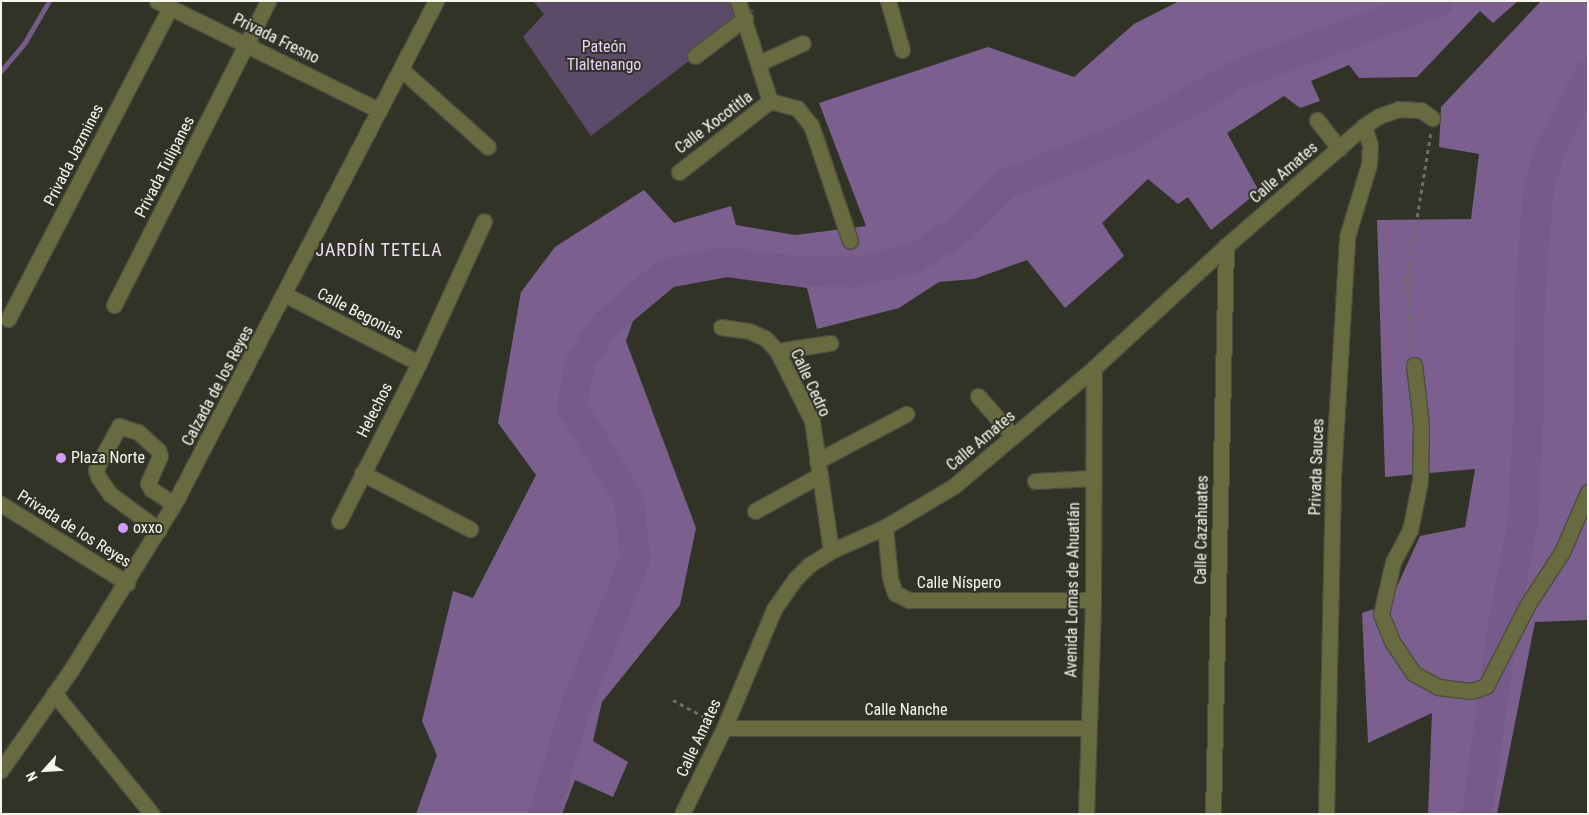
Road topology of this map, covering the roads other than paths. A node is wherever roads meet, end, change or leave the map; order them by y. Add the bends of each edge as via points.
1 (268, 1) edge
2 (436, 1) edge
3 (888, 1) edge
4 (163, 5) edge
5 (742, 6) edge
6 (803, 43) dead end
7 (247, 44) junction
8 (902, 50) dead end
9 (695, 56) dead end
10 (759, 63) junction
11 (402, 70) junction
12 (770, 101) junction
13 (379, 110) junction
14 (1432, 118) road end
15 (1317, 120) dead end
16 (1364, 126) junction
17 (488, 147) dead end
18 (1339, 148) junction
19 (679, 172) dead end
20 (484, 221) dead end
21 (850, 241) dead end
22 (1226, 246) junction
23 (286, 295) junction
24 (114, 305) dead end
25 (8, 319) dead end
26 (721, 327) dead end
27 (830, 343) dead end
28 (776, 351) junction
29 (419, 363) junction
30 (1414, 366) road end
31 (1094, 368) junction
32 (978, 396) dead end
33 (906, 414) dead end
34 (1013, 436) junction
35 (819, 468) junction
36 (362, 474) junction
37 (1093, 478) junction
38 (1035, 480) dead end
39 (1588, 492) edge
40 (1, 504) edge
41 (174, 504) junction
42 (755, 511) dead end
43 (339, 521) dead end
44 (885, 527) junction
45 (470, 529) dead end
46 (159, 530) junction
47 (831, 551) junction
48 (127, 583) junction
49 (1093, 600) junction
50 (54, 693) junction
51 (724, 728) junction
52 (1087, 728) junction
53 (1, 770) edge
54 (152, 814) edge
55 (682, 814) edge
56 (1086, 814) edge
57 (1213, 814) edge
58 (1326, 814) edge

1 - 7 street, Privada Tulipanes
2 - 11 street, Calzada de los Reyes
3 - 8 street
4 - 7 street, Privada Fresno
4 - 25 street, Privada Jazmines
5 - 9 street
5 - 10 street
6 - 10 street
7 - 13 street, Privada Fresno
7 - 24 street, Privada Tulipanes
10 - 12 street
11 - 13 street, Calzada de los Reyes
11 - 17 street
12 - 19 street, Calle Xocotitla
12 - 21 street via 797,108 811,125
13 - 23 street, Calzada de los Reyes
14 - 16 street, Calle Amates via 1421,110 1398,109
15 - 18 street
16 - 18 street, Calle Amates
16 - 58 street, Privada Sauces via 1370,145 1369,164 1347,236 1334,466
18 - 22 street, Calle Amates
20 - 29 street, Helechos
22 - 31 street, Calle Amates
22 - 57 street, Calle Cazahuates
23 - 29 street, Calle Begonias
23 - 41 street, Calzada de los Reyes
26 - 28 street, Calle Cedro via 749,331 765,338
27 - 28 street
28 - 35 street, Calle Cedro via 812,421
29 - 36 street, Helechos
30 - 39 street via 1421,424 1420,481 1410,530 1393,562 1381,614 1393,643 1413,673 1438,688 1471,691 1486,686 1528,604 1562,552
31 - 34 street, Calle Amates
31 - 37 street, Avenida Lomas de Ahuatlán
32 - 34 street
33 - 35 street
34 - 44 street, Calle Amates via 954,486
35 - 42 street
35 - 47 street, Calle Cedro
36 - 43 street, Helechos
36 - 45 street
37 - 38 street
37 - 49 street, Avenida Lomas de Ahuatlán
40 - 48 street, Privada de los Reyes
41 - 46 street, Calzada de los Reyes
41 - 46 street via 151,489 148,483 160,456 158,450 138,432 119,426 100,459 96,470 98,477 110,494
44 - 47 street, Calle Amates
44 - 49 street, Calle Níspero via 890,578 895,594 909,600
46 - 48 street, Calzada de los Reyes
47 - 51 street, Calle Amates via 795,579 774,609
48 - 50 street, Calzada de los Reyes
49 - 52 street, Avenida Lomas de Ahuatlán
50 - 53 street, Calzada de los Reyes
50 - 54 street
51 - 52 street, Calle Nanche
51 - 55 street, Calle Amates
52 - 56 street, Avenida Lomas de Ahuatlán

